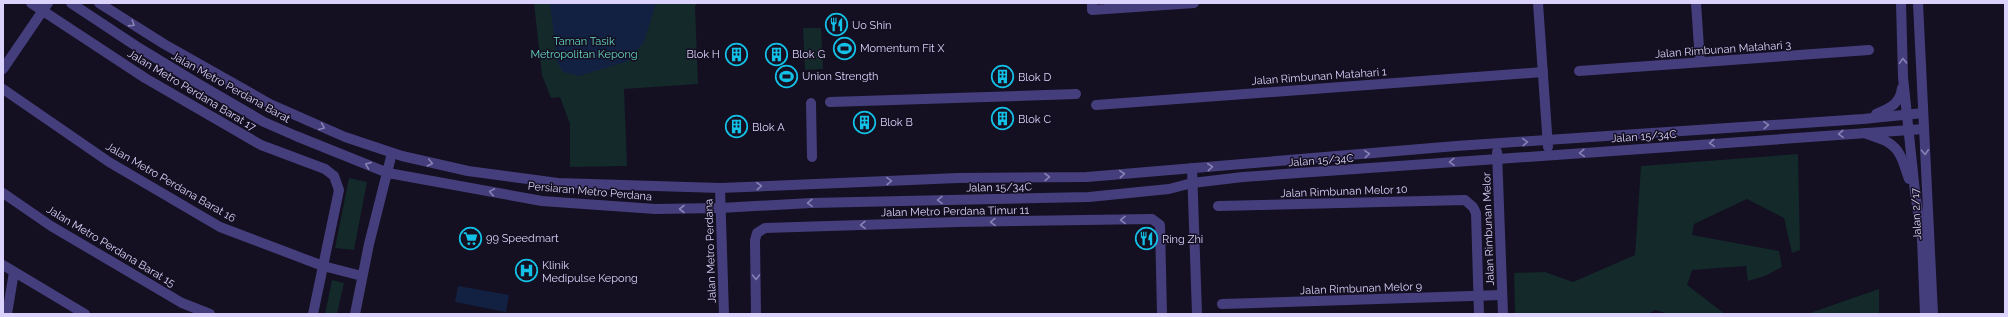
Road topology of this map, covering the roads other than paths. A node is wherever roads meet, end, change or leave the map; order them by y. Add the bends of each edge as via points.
1 (31, 3) edge
2 (71, 3) edge
3 (99, 3) edge
4 (1183, 3) edge
5 (1194, 3) edge
6 (1538, 3) edge
7 (1696, 3) edge
8 (1900, 3) edge
9 (1918, 3) edge
10 (45, 7) edge
11 (1092, 7) edge
12 (1869, 50) dead end
13 (1700, 62) junction
14 (3, 69) edge
15 (1579, 71) dead end
16 (1543, 72) junction
17 (1903, 77) junction
18 (3, 89) edge
19 (1076, 94) dead end
20 (830, 102) dead end
21 (811, 103) dead end
22 (1096, 104) dead end
23 (1922, 113) junction
24 (1907, 114) junction
25 (1863, 119) junction
26 (1924, 129) junction
27 (1908, 130) junction
28 (1864, 132) junction
29 (1548, 140) junction
30 (1497, 144) junction
31 (392, 153) junction
32 (1549, 155) junction
33 (812, 157) dead end
34 (1497, 159) junction
35 (1192, 168) junction
36 (388, 173) junction
37 (1192, 183) junction
38 (720, 188) junction
39 (1915, 192) junction
40 (3, 193) edge
41 (1218, 206) dead end
42 (721, 208) junction
43 (3, 265) edge
44 (323, 266) junction
45 (14, 272) junction
46 (362, 276) junction
47 (1502, 295) junction
48 (1479, 296) junction
49 (1222, 304) dead end
50 (7, 314) edge
51 (85, 314) edge
52 (210, 314) edge
53 (313, 314) edge
54 (356, 314) edge
55 (724, 314) edge
56 (756, 314) edge
57 (1162, 314) edge
58 (1197, 314) edge
59 (1479, 314) edge
60 (1502, 314) edge
61 (1925, 314) edge
62 (1933, 314) edge

1 - 10 street, Jalan Metro Perdana Barat 17
36 -> 2 street, Jalan Metro Perdana Barat via 264,122 136,46
3 -> 31 street, Jalan Metro Perdana Barat via 164,44 270,104 345,137
4 - 5 street
4 - 11 street
6 - 16 street
7 - 13 street
17 -> 8 street
9 - 23 street
10 - 14 street
10 - 44 street, Jalan Metro Perdana Barat 17 via 145,78 261,145 325,169 334,176 339,190
12 - 13 street, Jalan Rimbunan Matahari 3
13 - 15 street, Jalan Rimbunan Matahari 3
16 - 22 street, Jalan Rimbunan Matahari 1
16 - 29 street
17 - 24 street
17 - 25 street via 1902,92 1894,106
18 - 44 street, Jalan Metro Perdana Barat 16 via 109,162 220,227
19 - 20 street
21 - 33 street
23 - 24 street, Jalan 15/34C
23 - 26 street, Jalan 2/17
24 - 25 street, Jalan 15/34C
24 - 27 street
29 -> 25 street, Jalan 15/34C
26 - 27 street, Jalan 15/34C
26 -> 62 street, Jalan 2/17
27 - 28 street, Jalan 15/34C
27 - 39 street
28 -> 32 street, Jalan 15/34C
28 - 39 street via 1894,146 1900,154
30 -> 29 street, Jalan 15/34C
29 - 32 street
30 - 34 street, Jalan Rimbunan Melor
35 -> 30 street, Jalan 15/34C
31 - 36 street
31 -> 38 street, Persiaran Metro Perdana via 468,171 558,184
32 - 34 street, Jalan 15/34C
34 -> 37 street, Jalan 15/34C
34 - 47 street, Jalan Rimbunan Melor
35 - 37 street
38 -> 35 street, Jalan 15/34C via 951,178 1087,177
42 -> 36 street, Persiaran Metro Perdana via 655,209 542,201
36 - 46 street
37 -> 42 street, Jalan 15/34C via 1170,189 1089,197 811,203
37 - 58 street
38 - 42 street, Jalan Metro Perdana
39 - 61 street, Jalan 2/17 via 1922,238
40 - 52 street, Jalan Metro Perdana Barat 15 via 51,226 182,303
41 - 48 street, Jalan Rimbunan Melor 10 via 1457,200 1470,203 1476,213
42 - 55 street, Jalan Metro Perdana
43 - 45 street
44 - 46 street, Jalan Metro Perdana Barat 16
44 - 53 street
45 - 50 street
45 - 51 street
46 - 54 street
47 - 48 street, Jalan Rimbunan Melor 9
47 - 60 street, Jalan Rimbunan Melor
48 - 49 street, Jalan Rimbunan Melor 9
48 - 59 street
57 -> 56 street, Jalan Metro Perdana Timur 11 via 1160,225 1152,219 765,228 757,233 755,240

